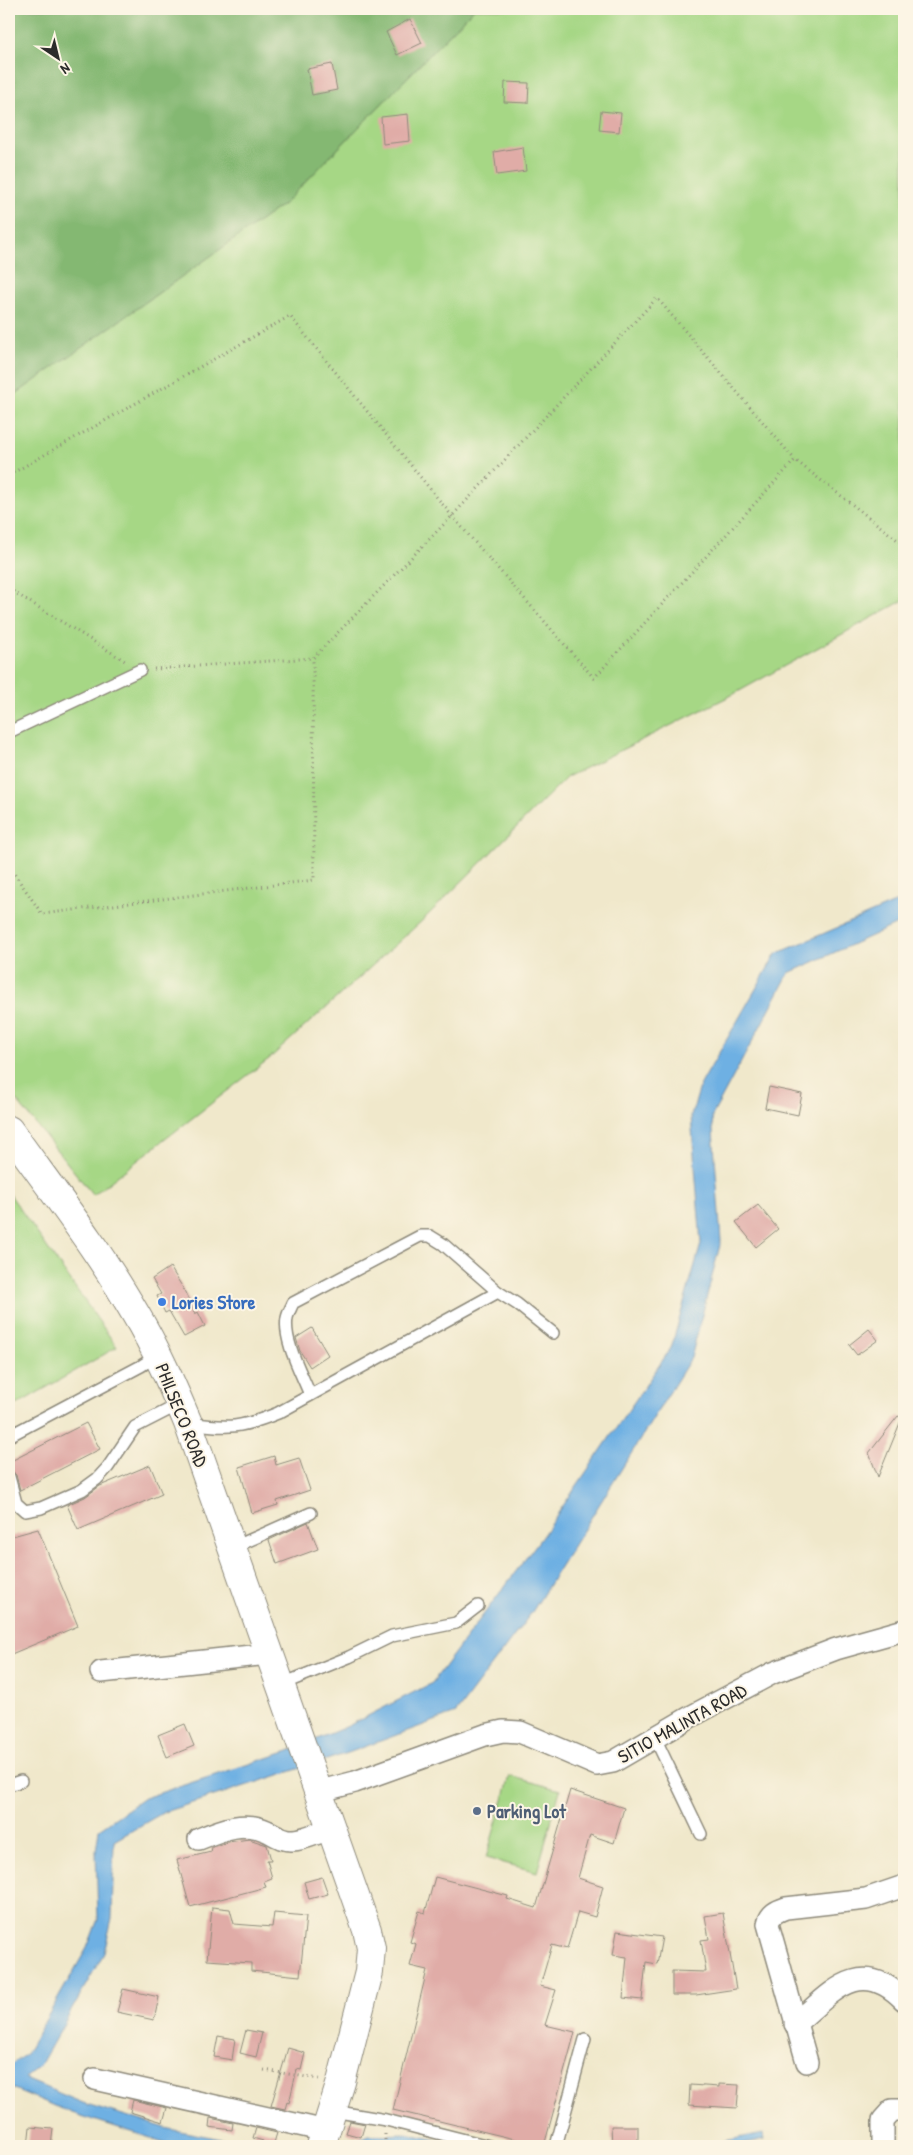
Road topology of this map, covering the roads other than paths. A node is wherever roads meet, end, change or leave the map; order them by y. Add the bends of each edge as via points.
1 (140, 670) road end
2 (9, 732) edge
3 (9, 1130) edge
4 (498, 1292) junction
5 (553, 1333) dead end
6 (158, 1355) junction
7 (310, 1395) junction
8 (184, 1413) junction
9 (9, 1436) edge
10 (9, 1477) edge
11 (311, 1513) dead end
12 (232, 1548) junction
13 (478, 1606) dead end
14 (904, 1630) edge
15 (269, 1654) junction
16 (101, 1672) dead end
17 (280, 1685) junction
18 (655, 1738) junction
19 (21, 1781) dead end
20 (9, 1785) edge
21 (316, 1787) junction
22 (330, 1829) junction
23 (701, 1834) dead end
24 (199, 1840) dead end
25 (904, 1886) edge
26 (904, 2000) edge
27 (795, 2024) junction
28 (585, 2039) dead end
29 (807, 2062) dead end
30 (95, 2079) dead end
31 (904, 2110) edge
32 (327, 2129) edge
33 (489, 2146) edge
34 (556, 2146) edge
35 (883, 2146) edge

1 - 2 lane
3 - 6 street, PHILSECO ROAD via 105,1265
4 - 5 lane
4 - 7 lane
4 - 7 lane via 443,1244 430,1236 420,1236 292,1303 287,1319 289,1336
6 - 8 street, PHILSECO ROAD
6 - 9 lane
7 - 8 lane via 278,1413 247,1424 222,1428
8 - 10 lane via 135,1427 97,1479 82,1490 41,1508 25,1511 16,1503
8 - 12 street, PHILSECO ROAD
11 - 12 lane
12 - 15 street, PHILSECO ROAD
13 - 17 lane via 456,1623 392,1636
14 - 18 street, SITIO MALINTA ROAD via 836,1649 773,1673
15 - 16 street
15 - 17 street, PHILSECO ROAD
17 - 21 street, PHILSECO ROAD
18 - 21 street, SITIO MALINTA ROAD via 613,1762 597,1765 520,1732 503,1731 355,1782
18 - 23 lane
19 - 20 lane
21 - 22 street, PHILSECO ROAD
22 - 24 street via 294,1841 282,1839 266,1830 242,1826 221,1830
22 - 32 street, PHILSECO ROAD via 371,1948 369,1972
25 - 27 street via 866,1899 786,1908 769,1918
26 - 27 street via 887,1984 856,1979 838,1988
27 - 29 street
28 - 34 lane
30 - 32 street
31 - 35 street via 892,2110 883,2120
32 - 33 lane via 386,2120

